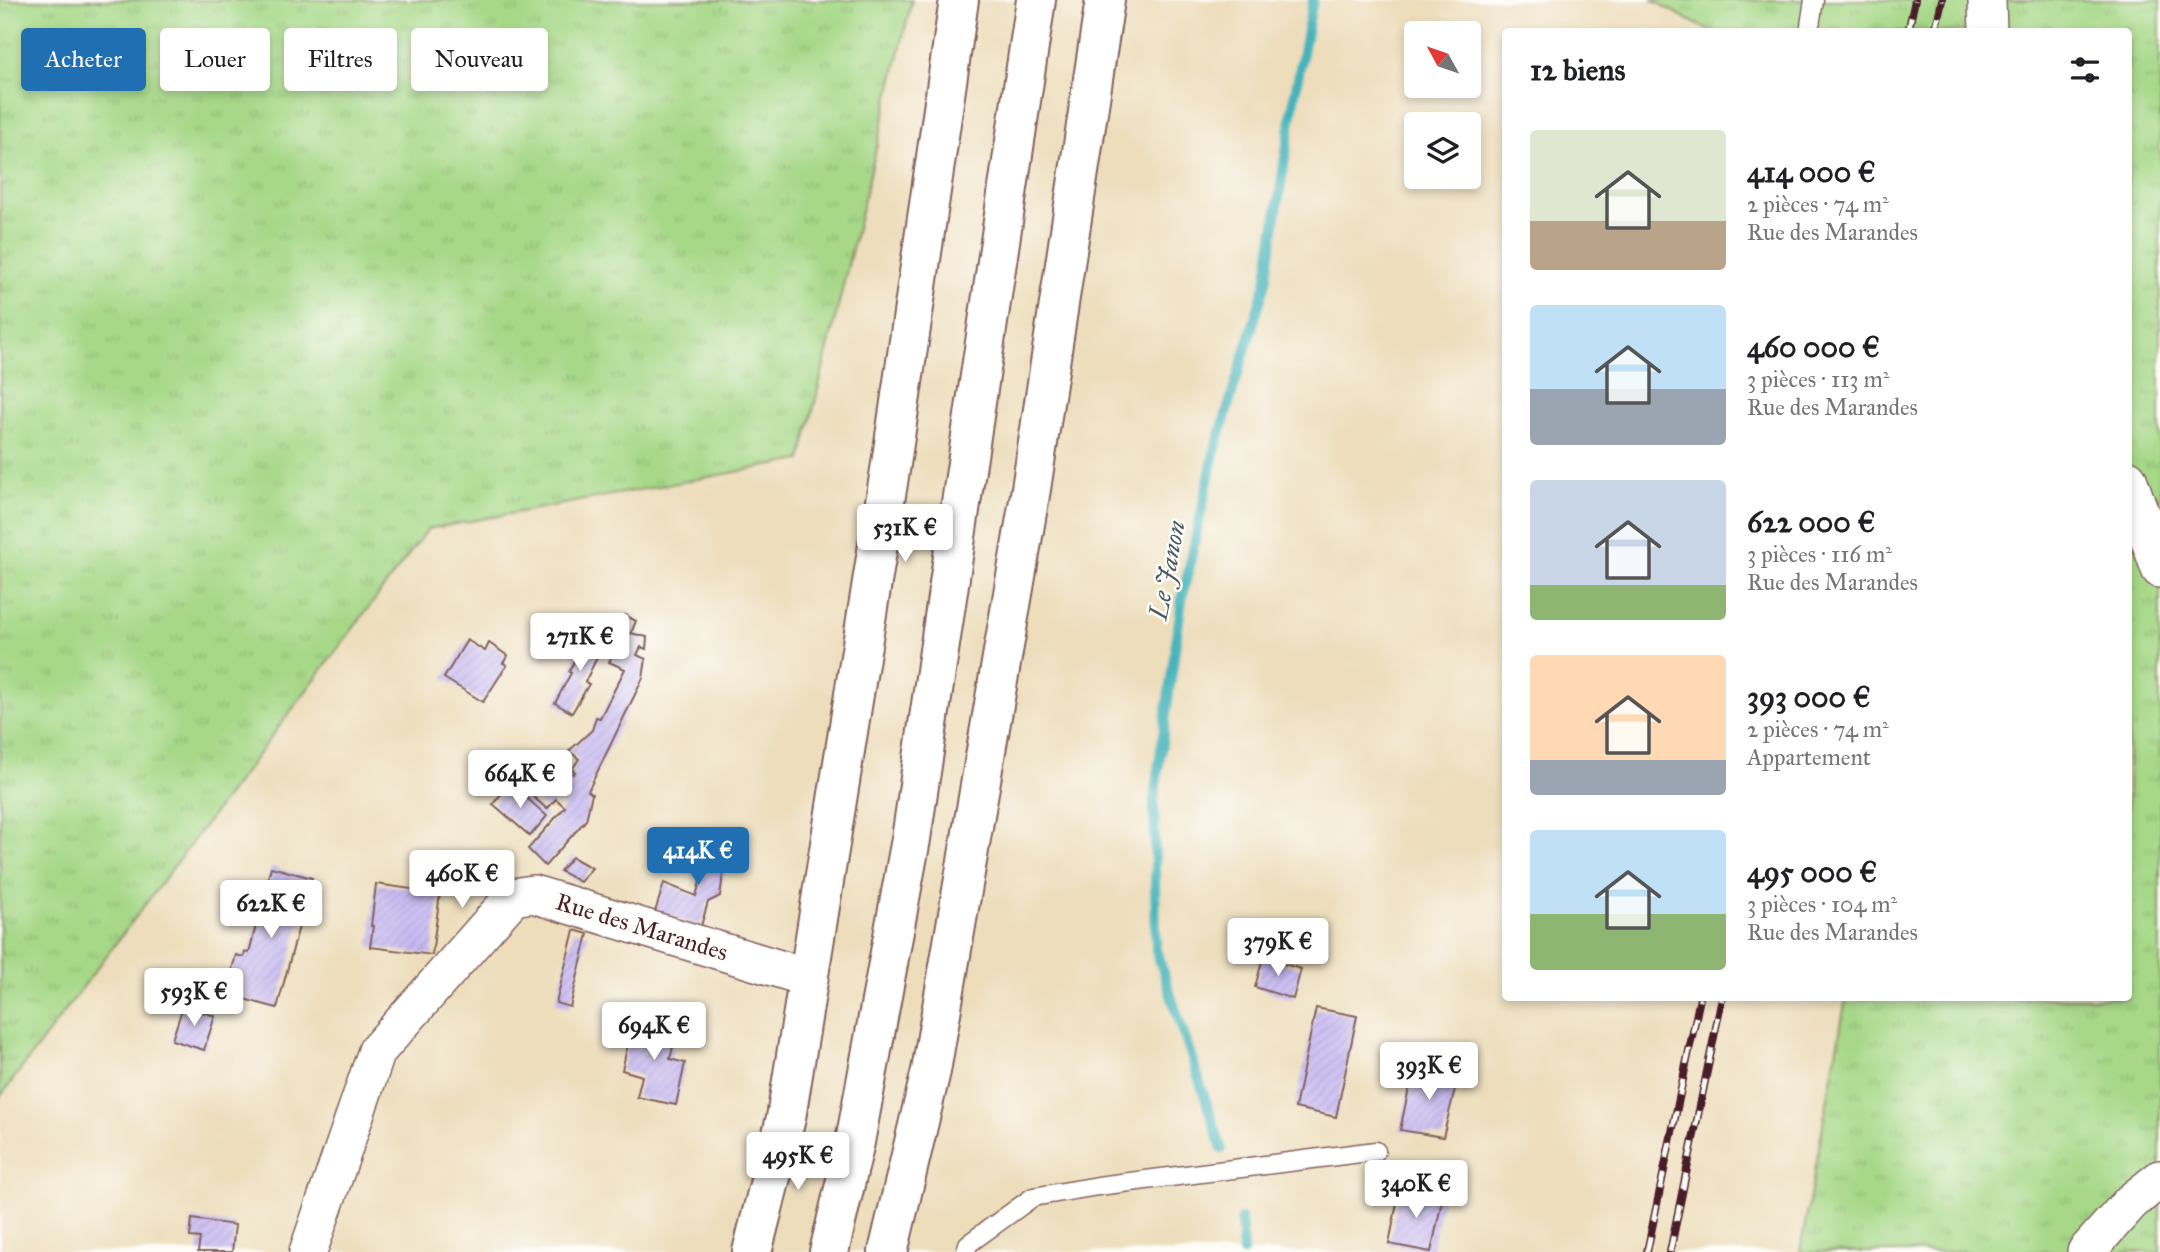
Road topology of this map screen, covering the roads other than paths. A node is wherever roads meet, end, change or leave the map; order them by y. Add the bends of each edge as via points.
1 (959, 0) edge
2 (1036, 0) edge
3 (1105, 0) edge
4 (1814, 0) edge
5 (1987, 0) edge
6 (1810, 28) edge
7 (1989, 28) edge
8 (2132, 490) edge
9 (2160, 569) edge
10 (809, 978) junction
11 (1376, 1151) dead end
12 (2160, 1179) edge
13 (308, 1252) edge
14 (752, 1252) edge
15 (829, 1252) edge
16 (888, 1252) edge
17 (966, 1252) edge
18 (2086, 1252) edge

1 - 10 main road
2 - 15 main road via 911,839 855,1142
3 - 16 main road via 1031,489 933,1057
4 - 6 lane
5 - 7 street
8 - 9 street
10 - 13 street, Rue des Marandes via 533,894 513,897 377,1051
10 - 14 main road via 786,1118
11 - 17 lane via 1033,1197 968,1244
12 - 18 street via 2131,1202

